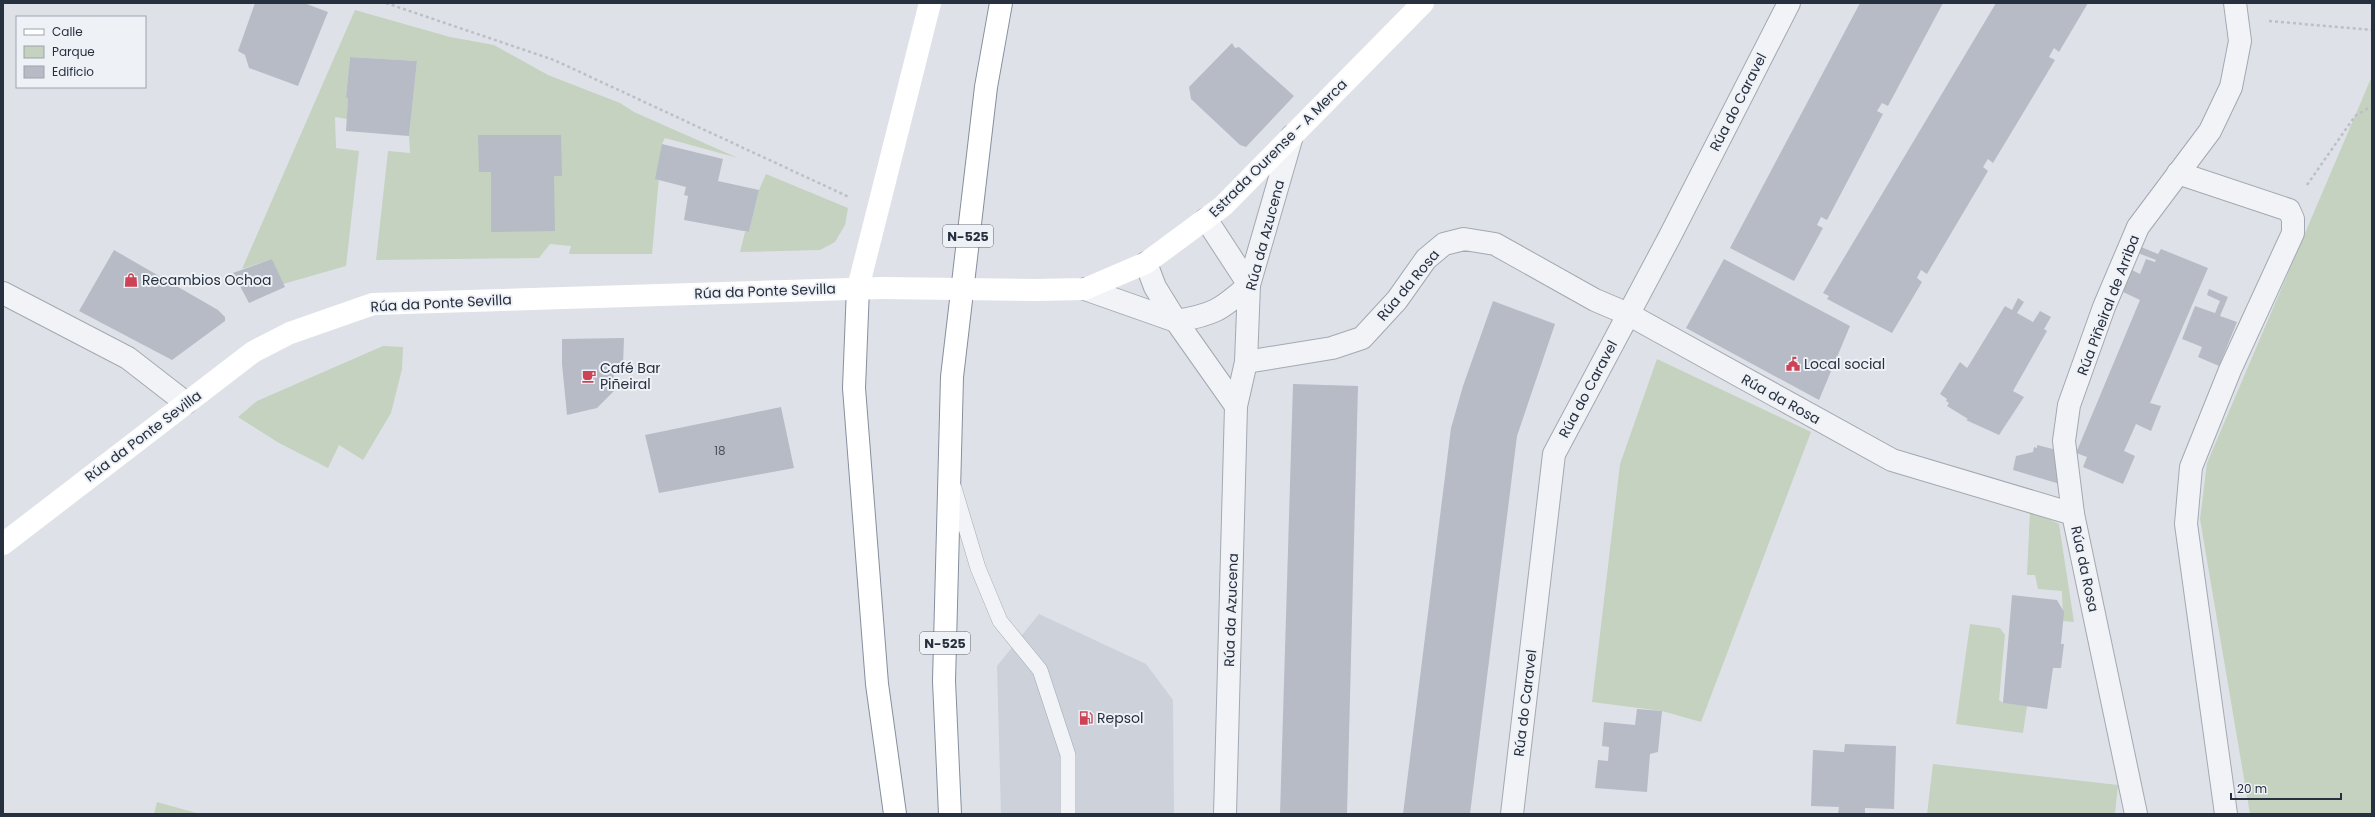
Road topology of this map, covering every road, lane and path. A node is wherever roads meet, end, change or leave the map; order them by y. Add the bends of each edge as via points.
1 (386, 3) edge
2 (930, 3) edge
3 (1001, 3) edge
4 (1423, 3) edge
5 (1789, 3) edge
6 (2236, 10) edge
7 (2372, 30) edge
8 (2372, 106) edge
9 (1292, 136) junction
10 (2178, 173) junction
11 (877, 210) junction
12 (2289, 210) junction
13 (1206, 219) junction
14 (1146, 263) junction
15 (1249, 285) junction
16 (858, 288) junction
17 (882, 288) joint
18 (1085, 289) junction
19 (3, 292) edge
20 (1628, 314) junction
21 (1176, 321) junction
22 (1246, 362) junction
23 (186, 402) junction
24 (1236, 406) junction
25 (949, 471) junction
26 (2073, 514) junction
27 (3, 544) edge
28 (895, 814) edge
29 (950, 814) edge
30 (1068, 814) edge
31 (1225, 814) edge
32 (1512, 814) edge
33 (2136, 814) edge
34 (2226, 814) edge

1 - 11 path via 554,60
2 - 11 main road
3 - 25 main road, N-525 via 986,87 952,377
4 - 9 main road, Estrada Ourense - A Merca
5 - 20 street, Rúa do Caravel
6 - 7 path
6 - 10 street, Rúa Piñeiral de Arriba via 2240,40 2231,88 2210,131
8 - 12 path via 2355,116
9 - 13 main road, Estrada Ourense - A Merca via 1223,206
9 - 15 street, Rúa da Azucena
10 - 12 street
10 - 26 street, Rúa Piñeiral de Arriba via 2138,227 2104,307 2069,405 2064,442
11 - 16 main road
12 - 34 street via 2293,219 2293,233 2230,370 2191,467 2186,524
13 - 14 main road, Estrada Ourense - A Merca
13 - 15 street
14 - 18 main road, Estrada Ourense - A Merca
14 - 21 street via 1155,287
15 - 21 street via 1228,304 1206,316
15 - 22 street, Rúa da Azucena
16 - 17 main road, Rúa da Ponte Sevilla
16 - 23 main road, Rúa da Ponte Sevilla via 373,304 290,334 253,352
16 - 28 main road via 854,388 877,684
17 - 18 main road, Estrada Ourense - A Merca, bridge
18 - 21 street
19 - 23 street via 128,358
20 - 22 street, Rúa da Rosa via 1595,300 1495,244 1464,239 1444,244 1426,259 1397,300 1362,338 1332,348
20 - 26 street, Rúa da Rosa via 1892,460
20 - 32 street, Rúa do Caravel via 1554,454
21 - 24 street
22 - 24 street, Rúa da Azucena
23 - 27 main road, Rúa da Ponte Sevilla
24 - 31 street, Rúa da Azucena
25 - 29 main road, N-525 via 944,681
25 - 30 lane via 978,568 1000,621 1040,670 1068,755
26 - 33 street, Rúa da Rosa

